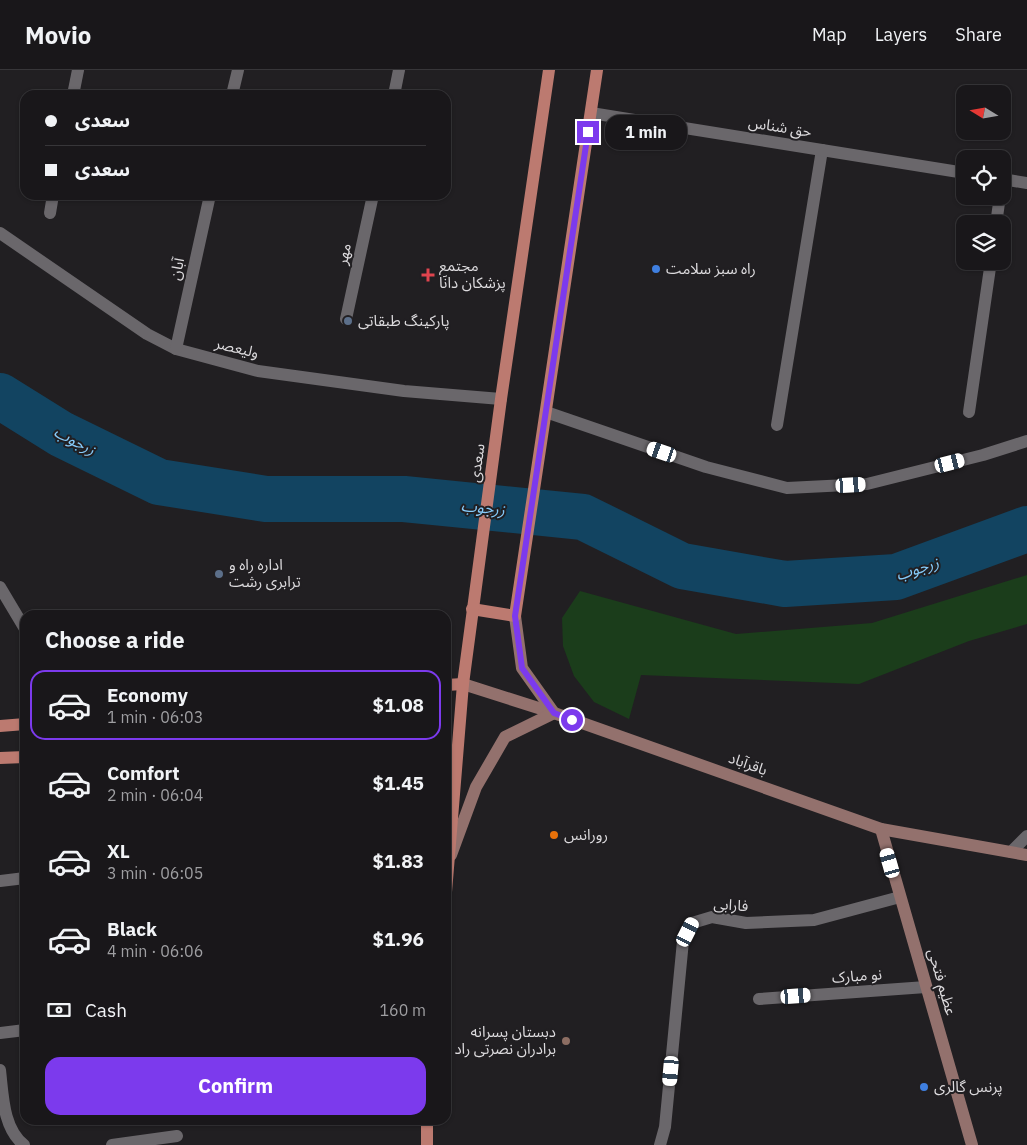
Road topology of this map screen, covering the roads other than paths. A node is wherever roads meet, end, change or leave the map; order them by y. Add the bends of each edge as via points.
1 (78, 70) edge
2 (238, 70) edge
3 (399, 70) edge
4 (549, 70) edge
5 (597, 70) edge
6 (74, 90) edge
7 (233, 90) edge
8 (395, 90) edge
9 (591, 113) junction
10 (822, 150) junction
11 (956, 172) edge
12 (1011, 180) edge
13 (1027, 183) edge
14 (52, 200) edge
15 (209, 200) edge
16 (372, 200) edge
17 (50, 213) dead end
18 (0, 233) edge
19 (989, 270) edge
20 (346, 319) dead end
21 (176, 349) junction
22 (501, 399) junction
23 (546, 412) junction
24 (969, 412) dead end
25 (777, 425) dead end
26 (1027, 441) edge
27 (0, 587) edge
28 (472, 609) junction
29 (515, 616) junction
30 (20, 621) edge
31 (463, 684) junction
32 (451, 685) edge
33 (554, 713) junction
34 (20, 724) edge
35 (0, 726) edge
36 (20, 757) edge
37 (0, 758) edge
38 (881, 829) junction
39 (451, 834) edge
40 (1027, 836) edge
41 (1011, 852) junction
42 (451, 854) edge
43 (1027, 855) edge
44 (20, 879) edge
45 (0, 881) edge
46 (900, 897) junction
47 (926, 987) junction
48 (759, 998) dead end
49 (20, 1031) edge
50 (0, 1033) edge
51 (0, 1070) edge
52 (426, 1125) edge
53 (177, 1136) dead end
54 (970, 1144) edge
55 (24, 1145) edge
56 (112, 1145) edge
57 (427, 1145) edge
58 (660, 1145) edge

1 - 6 street
2 - 7 street
3 - 8 street
4 - 22 main road, سعدی
5 - 9 main road
9 - 10 street, حق شناس
9 - 23 main road
10 - 11 street, حق شناس
10 - 25 street
12 - 13 street
14 - 17 street
15 - 21 street, آبان
16 - 20 street, مهر
18 - 21 street, ولیعصر via 147,334
19 - 24 street
21 - 22 street, ولیعصر via 258,371 404,391
22 - 28 main road, سعدی
23 - 26 street via 706,467 787,488 867,484
23 - 29 main road
27 - 30 street
28 - 29 main road
28 - 31 main road, سعدی
29 - 33 main road via 522,668
31 - 32 main road
31 - 33 main road, باقرآباد
31 - 39 main road, سعدی
33 - 38 main road, باقرآباد
33 - 42 main road via 505,737 476,788
34 - 35 main road
36 - 37 main road
38 - 41 main road, باقرآباد
38 - 46 main road, عظیم فتحی
40 - 41 street
41 - 43 main road, باقرآباد
44 - 45 street
46 - 47 main road, عظیم فتحی
46 - 58 street, فارابی via 814,920 746,923 712,917 692,923 683,941 665,1127
47 - 48 street, نو مبارک
47 - 54 main road, عظیم فتحی
49 - 50 street
51 - 55 street via 5,1114 16,1139
52 - 57 main road
53 - 56 street

